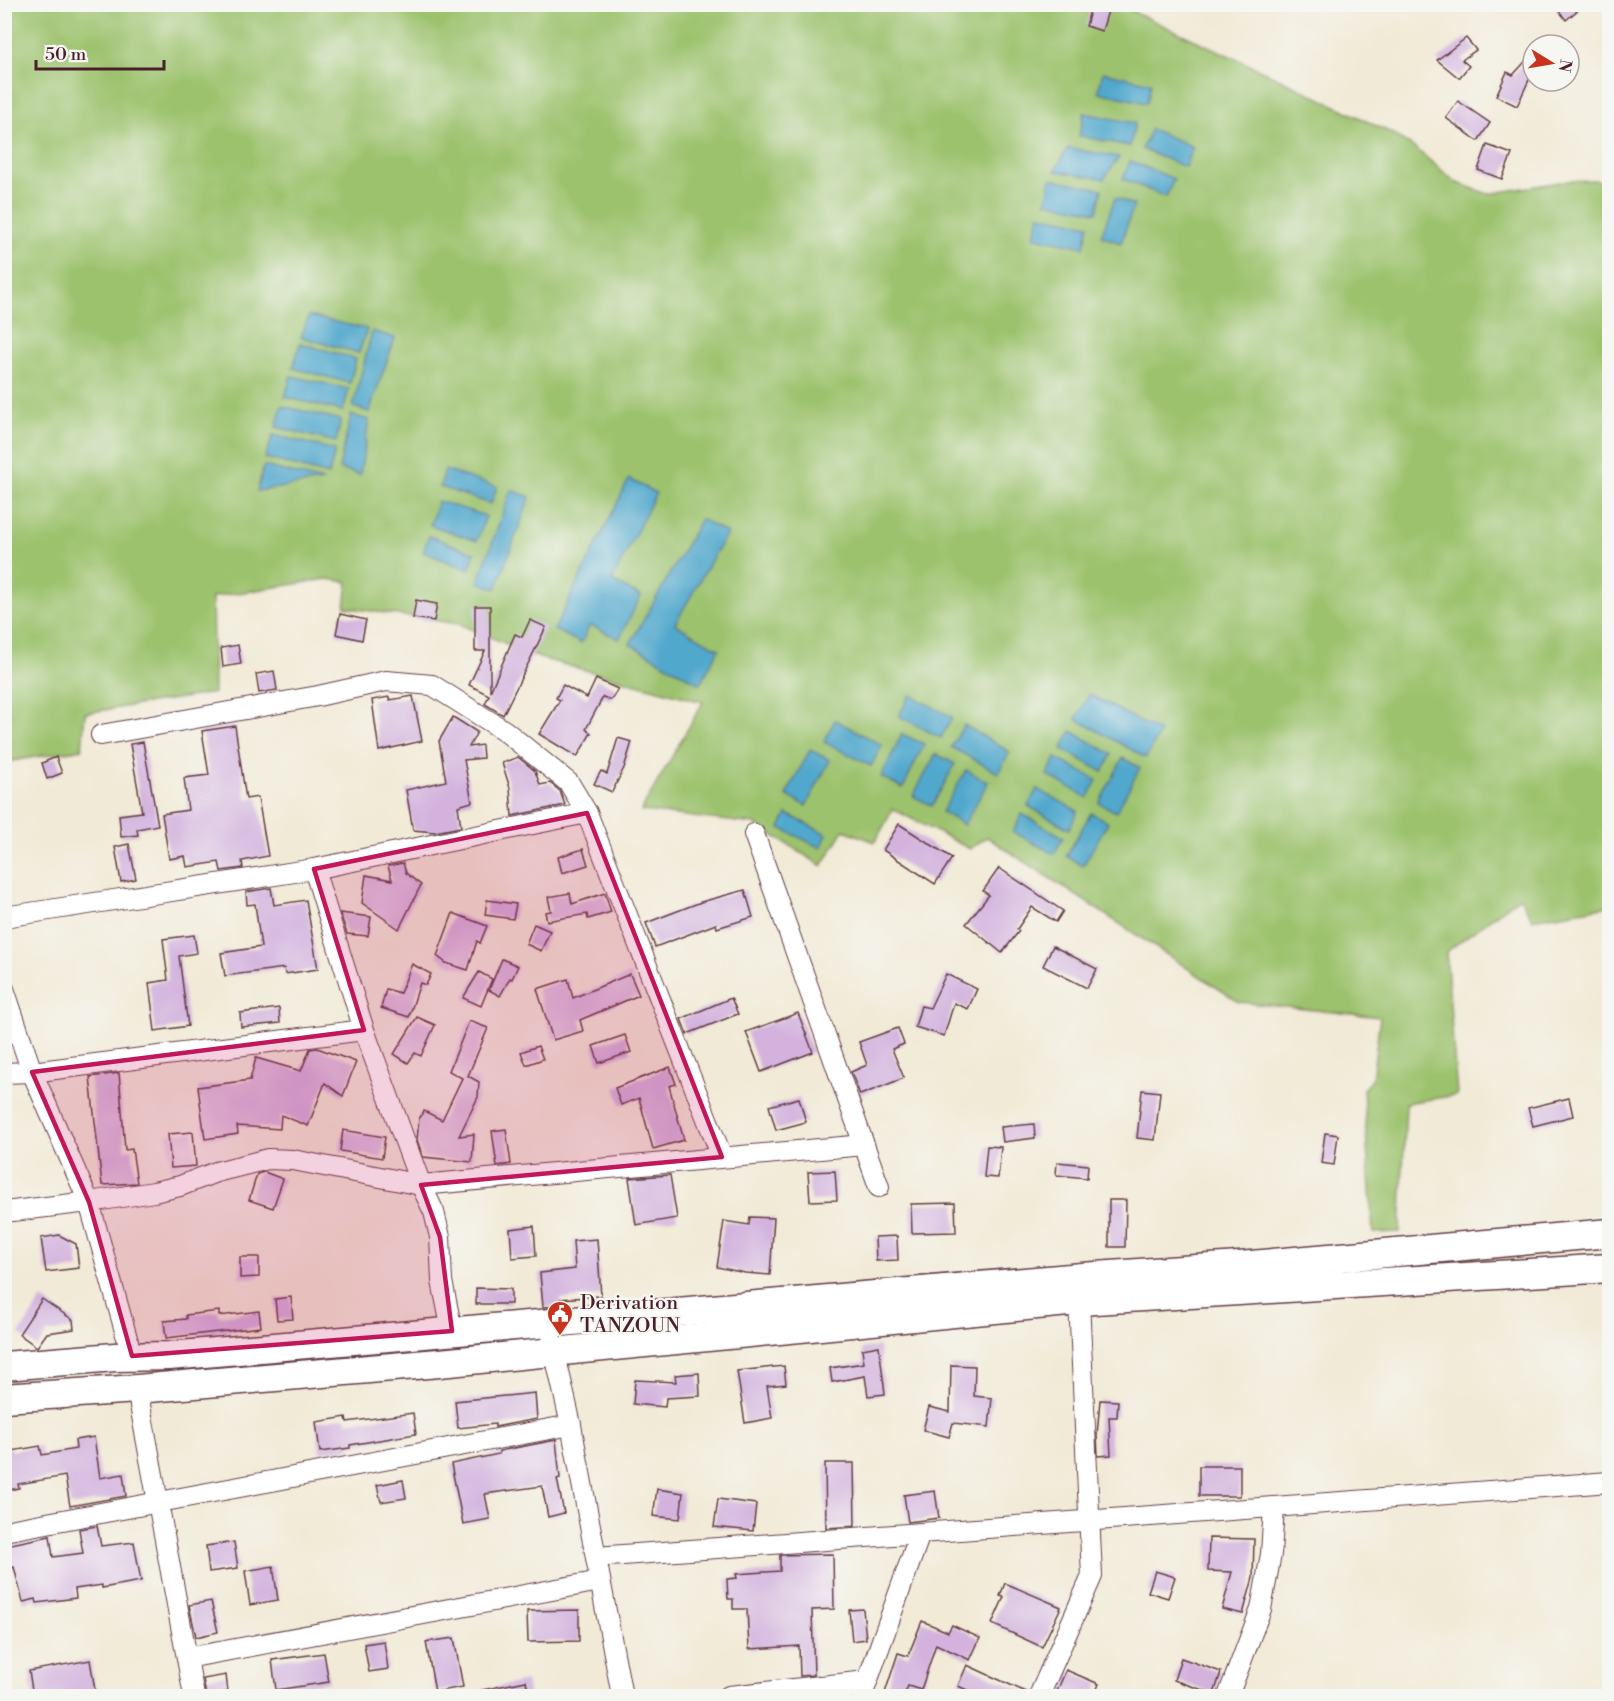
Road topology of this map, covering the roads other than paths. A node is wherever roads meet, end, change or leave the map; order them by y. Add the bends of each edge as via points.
1 (100, 735) dead end
2 (586, 813) junction
3 (754, 834) dead end
4 (314, 869) junction
5 (4, 917) edge
6 (4, 989) edge
7 (364, 1030) junction
8 (32, 1072) junction
9 (4, 1073) edge
10 (864, 1145) junction
11 (722, 1157) junction
12 (421, 1185) junction
13 (879, 1187) dead end
14 (89, 1202) junction
15 (4, 1212) edge
16 (1610, 1233) edge
17 (1610, 1268) edge
18 (1079, 1301) junction
19 (548, 1324) junction
20 (452, 1331) junction
21 (555, 1352) junction
22 (132, 1356) junction
23 (4, 1366) edge
24 (138, 1389) junction
25 (4, 1398) edge
26 (571, 1425) junction
27 (1610, 1482) edge
28 (158, 1502) junction
29 (1274, 1507) junction
30 (1090, 1521) junction
31 (4, 1531) edge
32 (920, 1534) junction
33 (596, 1557) junction
34 (600, 1581) junction
35 (187, 1658) junction
36 (865, 1689) edge
37 (194, 1696) edge
38 (622, 1696) edge
39 (729, 1696) edge
40 (1039, 1696) edge
41 (1228, 1696) edge

1 - 2 street via 387,681 432,685 504,731 568,783
2 - 4 street
2 - 11 street
3 - 10 street
4 - 5 street
4 - 7 street
6 - 8 street
7 - 8 street
7 - 12 street
8 - 9 street
8 - 14 street
10 - 11 street
10 - 13 street
11 - 12 street
12 - 14 street via 268,1159 180,1186
12 - 20 street via 434,1212 440,1238 442,1281
14 - 15 street
14 - 22 street
16 - 19 highway
17 - 18 highway
18 - 21 highway
18 - 30 street
19 - 20 highway
19 - 21 street
20 - 22 highway
21 - 24 highway
21 - 26 street
22 - 23 highway
24 - 25 highway
24 - 28 street
26 - 28 street
26 - 33 street
27 - 29 street
28 - 31 street
28 - 35 street
29 - 30 street
29 - 41 street via 1261,1610
30 - 32 street
30 - 40 street via 1092,1576
32 - 33 street
32 - 36 street
33 - 34 street
34 - 35 street
34 - 38 street
35 - 37 street
36 - 39 street

